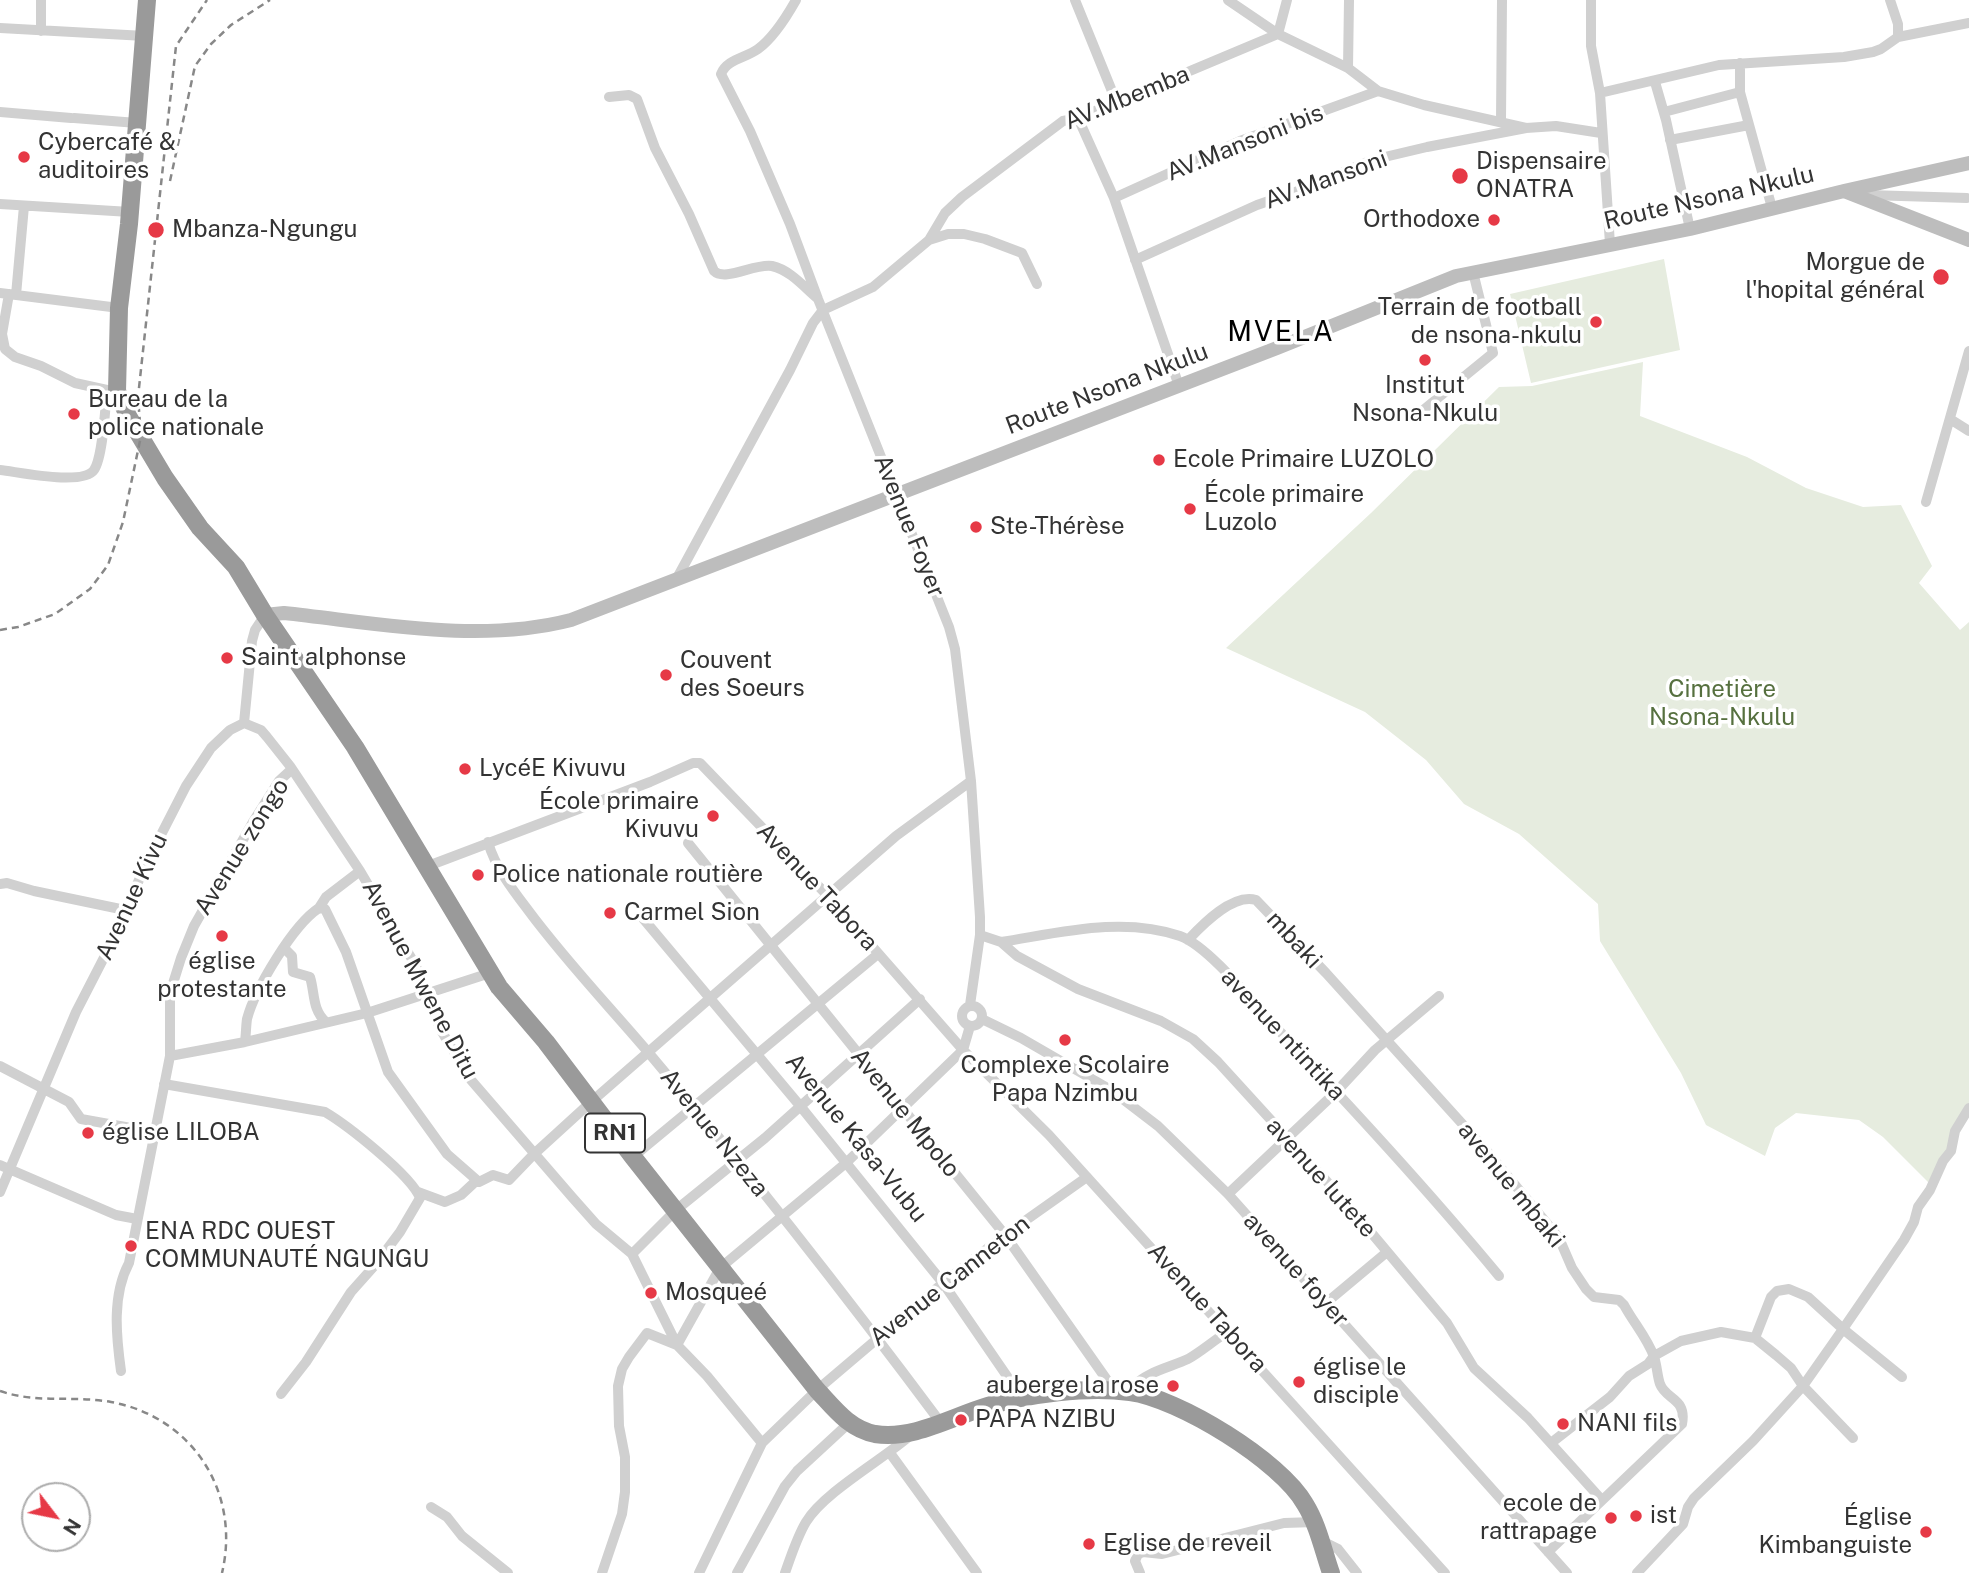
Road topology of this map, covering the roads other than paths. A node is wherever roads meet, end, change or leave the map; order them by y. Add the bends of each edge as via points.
1 (41, 0) edge
2 (147, 0) edge
3 (796, 0) edge
4 (1075, 0) edge
5 (1228, 0) edge
6 (1287, 0) edge
7 (1349, 0) edge
8 (1502, 0) edge
9 (1591, 0) edge
10 (1890, 0) edge
11 (1969, 23) edge
12 (0, 28) edge
13 (41, 31) junction
14 (1278, 34) junction
15 (145, 36) junction
16 (1898, 37) junction
17 (1740, 63) junction
18 (1348, 68) junction
19 (1654, 82) junction
20 (1378, 91) junction
21 (1740, 92) junction
22 (1600, 93) junction
23 (609, 97) dead end
24 (1115, 101) junction
25 (0, 112) edge
26 (1664, 112) junction
27 (1078, 118) junction
28 (1501, 121) junction
29 (137, 123) junction
30 (1749, 125) junction
31 (1525, 128) junction
32 (1601, 133) junction
33 (1670, 140) junction
34 (1969, 163) edge
35 (1844, 191) junction
36 (1861, 197) junction
37 (1114, 198) junction
38 (1967, 198) dead end
39 (0, 204) edge
40 (24, 206) junction
41 (1772, 208) junction
42 (130, 212) junction
43 (1689, 229) junction
44 (929, 240) junction
45 (1969, 240) edge
46 (1610, 244) junction
47 (1135, 260) junction
48 (1473, 272) junction
49 (1037, 284) dead end
50 (8, 294) edge
51 (818, 299) junction
52 (119, 308) junction
53 (823, 310) junction
54 (1969, 351) edge
55 (1179, 386) junction
56 (112, 391) junction
57 (1422, 411) dead end
58 (1950, 419) junction
59 (1969, 431) edge
60 (0, 470) edge
61 (898, 494) junction
62 (1926, 502) dead end
63 (676, 580) junction
64 (265, 615) junction
65 (244, 723) junction
66 (292, 769) junction
67 (971, 781) junction
68 (488, 842) junction
69 (688, 843) dead end
70 (428, 866) junction
71 (360, 871) junction
72 (0, 884) edge
73 (828, 896) junction
74 (323, 909) junction
75 (125, 910) junction
76 (641, 916) dead end
77 (980, 935) junction
78 (1188, 940) junction
79 (1001, 942) junction
80 (770, 947) junction
81 (284, 948) junction
82 (878, 954) junction
83 (490, 973) junction
84 (425, 995) junction
85 (1439, 996) dead end
86 (711, 998) junction
87 (920, 999) junction
88 (817, 1005) junction
89 (970, 1005) junction
90 (367, 1013) junction
91 (982, 1020) junction
92 (326, 1022) junction
93 (970, 1026) junction
94 (245, 1041) junction
95 (1387, 1042) junction
96 (963, 1050) junction
97 (648, 1052) junction
98 (758, 1055) junction
99 (170, 1056) junction
100 (858, 1056) junction
101 (0, 1066) edge
102 (164, 1084) junction
103 (43, 1089) junction
104 (1336, 1092) junction
105 (591, 1102) junction
106 (801, 1107) junction
107 (694, 1108) junction
108 (1969, 1108) edge
109 (903, 1111) junction
110 (153, 1132) junction
111 (1287, 1140) junction
112 (534, 1154) junction
113 (633, 1157) junction
114 (737, 1161) junction
115 (846, 1163) junction
116 (5, 1167) edge
117 (1087, 1177) junction
118 (474, 1180) junction
119 (0, 1192) edge
120 (418, 1192) junction
121 (1228, 1194) junction
122 (677, 1210) junction
123 (782, 1217) junction
124 (137, 1219) junction
125 (1005, 1235) junction
126 (1387, 1252) junction
127 (632, 1254) junction
128 (720, 1268) junction
129 (1499, 1276) dead end
130 (943, 1283) junction
131 (1326, 1303) junction
132 (1843, 1329) junction
133 (1229, 1332) junction
134 (877, 1338) junction
135 (1755, 1338) junction
136 (677, 1345) junction
137 (1654, 1356) junction
138 (121, 1371) dead end
139 (1902, 1377) dead end
140 (1803, 1386) junction
141 (817, 1390) junction
142 (1114, 1390) junction
143 (1134, 1392) junction
144 (281, 1394) dead end
145 (1023, 1399) junction
146 (849, 1423) junction
147 (941, 1423) junction
148 (915, 1432) junction
149 (1853, 1437) dead end
150 (762, 1443) junction
151 (1551, 1443) junction
152 (890, 1453) junction
153 (1601, 1499) junction
154 (431, 1507) dead end
155 (1317, 1531) junction
156 (1548, 1552) junction
157 (508, 1573) edge
158 (602, 1573) edge
159 (699, 1573) edge
160 (737, 1573) edge
161 (785, 1573) edge
162 (977, 1573) edge
163 (1140, 1573) edge
164 (1331, 1573) edge
165 (1357, 1573) edge
166 (1445, 1573) edge
167 (1567, 1573) edge
168 (1637, 1573) edge

1 - 13 street
2 - 15 highway, RN1
3 - 51 street, Avenue Foyer via 759,48 726,65 721,74 790,224
4 - 24 street
5 - 14 street
6 - 14 street
7 - 18 street
8 - 28 street
9 - 22 street via 1591,46
10 - 16 street
11 - 16 street
12 - 13 street
13 - 15 street
14 - 18 street
14 - 24 street, AV.Mbemba
15 - 29 highway, RN1
16 - 17 street via 1881,50 1851,56
17 - 19 street
17 - 21 street
18 - 20 street
19 - 22 street
19 - 26 street
20 - 28 street
20 - 37 street, AV.Mansoni bis via 1240,141
21 - 26 street
21 - 30 street
22 - 32 street
23 - 51 street via 637,99 655,148 718,275 768,265 786,272
24 - 27 street, AV.Mbemba
25 - 29 street
26 - 33 street
27 - 37 street
27 - 44 street, AV.Mbemba via 1063,121 962,197 945,213
28 - 31 street
29 - 42 highway, RN1
30 - 33 street
30 - 41 street
31 - 32 street via 1556,126
31 - 47 street, AV.Mansoni via 1372,160
32 - 46 street
33 - 43 street
34 - 35 street, Route Nsona Nkulu
35 - 36 street
35 - 41 street, Route Nsona Nkulu
36 - 38 street
36 - 45 street
37 - 47 street
39 - 40 street
40 - 42 street
40 - 50 street
41 - 43 street, Route Nsona Nkulu
42 - 52 highway, RN1
43 - 46 street, Route Nsona Nkulu
44 - 49 street via 964,234 1009,247 1022,253
44 - 53 street via 873,287
46 - 48 street, Route Nsona Nkulu
47 - 55 street
48 - 55 street, Route Nsona Nkulu
48 - 57 street via 1493,353
50 - 52 street
50 - 56 street via 2,334 5,349 75,383
51 - 53 street, Avenue Foyer
52 - 56 highway, RN1
53 - 61 street, Avenue Foyer
53 - 63 street
54 - 58 street
55 - 61 street, Route Nsona Nkulu
56 - 60 street via 93,472 79,479
56 - 64 highway, RN1 via 165,478 236,567
58 - 59 street
58 - 62 street
61 - 63 street, Route Nsona Nkulu
61 - 67 street, Avenue Foyer via 955,649
63 - 64 street, Route Nsona Nkulu via 571,620 512,631 470,632 284,612
64 - 65 street via 252,641
64 - 70 highway, RN1 via 355,747
65 - 66 street, Avenue Mwene Ditu via 264,733
65 - 75 street, Avenue Kivu via 219,740 198,767
66 - 71 street, Avenue Mwene Ditu
66 - 99 street, Avenue zongo via 253,822 194,926 170,993
67 - 73 street via 896,836
67 - 77 street, Avenue Foyer
68 - 70 street
68 - 73 street, Avenue Tabora via 693,763 702,765
68 - 97 street, Avenue Nzeza via 500,870 539,925
69 - 80 street, Avenue Mpolo
70 - 83 highway, RN1
71 - 74 street via 326,897
71 - 84 street, Avenue Mwene Ditu via 416,966
72 - 75 street
73 - 80 street
73 - 82 street, Avenue Tabora
74 - 81 street via 306,918
74 - 90 street via 346,952
75 - 103 street, Avenue Kivu
76 - 86 street, Avenue Kasa-Vubu
77 - 79 street, avenue lutete
77 - 89 street, Avenue Foyer
78 - 79 street, avenue ntintika via 1130,927 1079,929
78 - 95 street, mbaki via 1232,903 1256,900
78 - 104 street, avenue ntintika via 1227,974
79 - 111 street, avenue lutete via 1017,956 1078,989 1177,1028 1193,1039
80 - 86 street
80 - 88 street, Avenue Mpolo
81 - 92 street via 292,956 293,972 310,977 313,1000
81 - 94 street via 252,1007
82 - 87 street, Avenue Tabora
82 - 88 street
83 - 84 street
83 - 105 highway, RN1
84 - 90 street
84 - 112 street, Avenue Mwene Ditu via 471,1080
85 - 95 street
86 - 97 street
86 - 98 street, Avenue Kasa-Vubu
87 - 96 street, Avenue Tabora
87 - 100 street
88 - 98 street
88 - 100 street, Avenue Mpolo
89 - 91 street via 980,1009
89 - 93 street via 961,1016
90 - 92 street
90 - 118 street via 388,1072 447,1154
91 - 93 street
91 - 121 street, avenue foyer via 1111,1090 1158,1126
92 - 94 street
93 - 96 street
94 - 99 street
95 - 104 street
95 - 137 street, avenue mbaki via 1559,1238 1586,1289 1594,1297 1619,1300 1624,1305
96 - 109 street
96 - 117 street, Avenue Tabora
97 - 105 street
97 - 107 street, Avenue Nzeza
98 - 106 street, Avenue Kasa-Vubu
98 - 107 street
99 - 102 street, Avenue zongo
100 - 106 street
100 - 109 street, Avenue Mpolo
101 - 103 street
102 - 110 street, Avenue zongo
102 - 120 street via 317,1109 354,1132
103 - 110 street via 69,1102 81,1119
103 - 116 street, Avenue Kivu
104 - 111 street
104 - 129 street, avenue ntintika
105 - 112 street
105 - 113 highway, RN1
106 - 114 street
106 - 115 street, Avenue Kasa-Vubu
107 - 113 street
107 - 114 street, Avenue Nzeza
108 - 132 street via 1909,1231
109 - 115 street
109 - 125 street, Avenue Mpolo
110 - 124 street, Avenue zongo
111 - 121 street
111 - 126 street, avenue lutete
112 - 118 street via 509,1180 493,1175
112 - 127 street, Avenue Mwene Ditu via 596,1224
113 - 122 highway, RN1
114 - 122 street
114 - 123 street, Avenue Nzeza
115 - 123 street
115 - 130 street, Avenue Kasa-Vubu
116 - 119 street, Avenue Kivu
116 - 124 street via 116,1215
117 - 125 street, Avenue Canneton
117 - 133 street, Avenue Tabora
118 - 120 street via 461,1195 445,1202
120 - 144 street via 418,1203 404,1226 351,1292
121 - 131 street, avenue foyer
122 - 127 street
122 - 128 highway, RN1
123 - 128 street
123 - 134 street, Avenue Nzeza
124 - 138 street, Avenue zongo via 122,1276 116,1324
125 - 130 street, Avenue Canneton
125 - 142 street, Avenue Mpolo
126 - 131 street
126 - 151 street, avenue lutete via 1447,1324 1474,1368
127 - 136 street
128 - 136 street
128 - 141 highway, RN1
130 - 134 street, Avenue Canneton
130 - 145 street, Avenue Kasa-Vubu
131 - 156 street, avenue foyer
132 - 135 street via 1808,1297 1784,1289 1771,1297
132 - 139 street
132 - 140 street
133 - 143 street via 1187,1359 1142,1379
133 - 166 street, Avenue Tabora
134 - 141 street, Avenue Canneton
134 - 147 street, Avenue Nzeza
135 - 137 street via 1721,1332 1681,1341
135 - 140 street via 1791,1367
136 - 150 street
136 - 158 street via 647,1333 622,1370 618,1403 625,1492
137 - 151 street
137 - 153 street, avenue mbaki via 1661,1386 1680,1407 1682,1424
140 - 149 street
140 - 168 street via 1694,1498 1683,1524
141 - 146 highway, RN1
141 - 150 street, Avenue Canneton
142 - 143 highway, RN1
142 - 145 highway, RN1
143 - 155 highway, RN1 via 1169,1405 1258,1454 1291,1484
145 - 147 highway, RN1
146 - 148 highway, RN1 via 875,1434
146 - 160 street via 785,1486
147 - 148 highway, RN1
148 - 152 street
150 - 159 street
151 - 153 street, avenue lutete
152 - 161 street via 806,1521
152 - 162 street
153 - 156 street
154 - 157 street
155 - 163 street via 1284,1523 1162,1554 1143,1552 1135,1561
155 - 164 highway, RN1
155 - 165 street
156 - 167 street, avenue foyer

